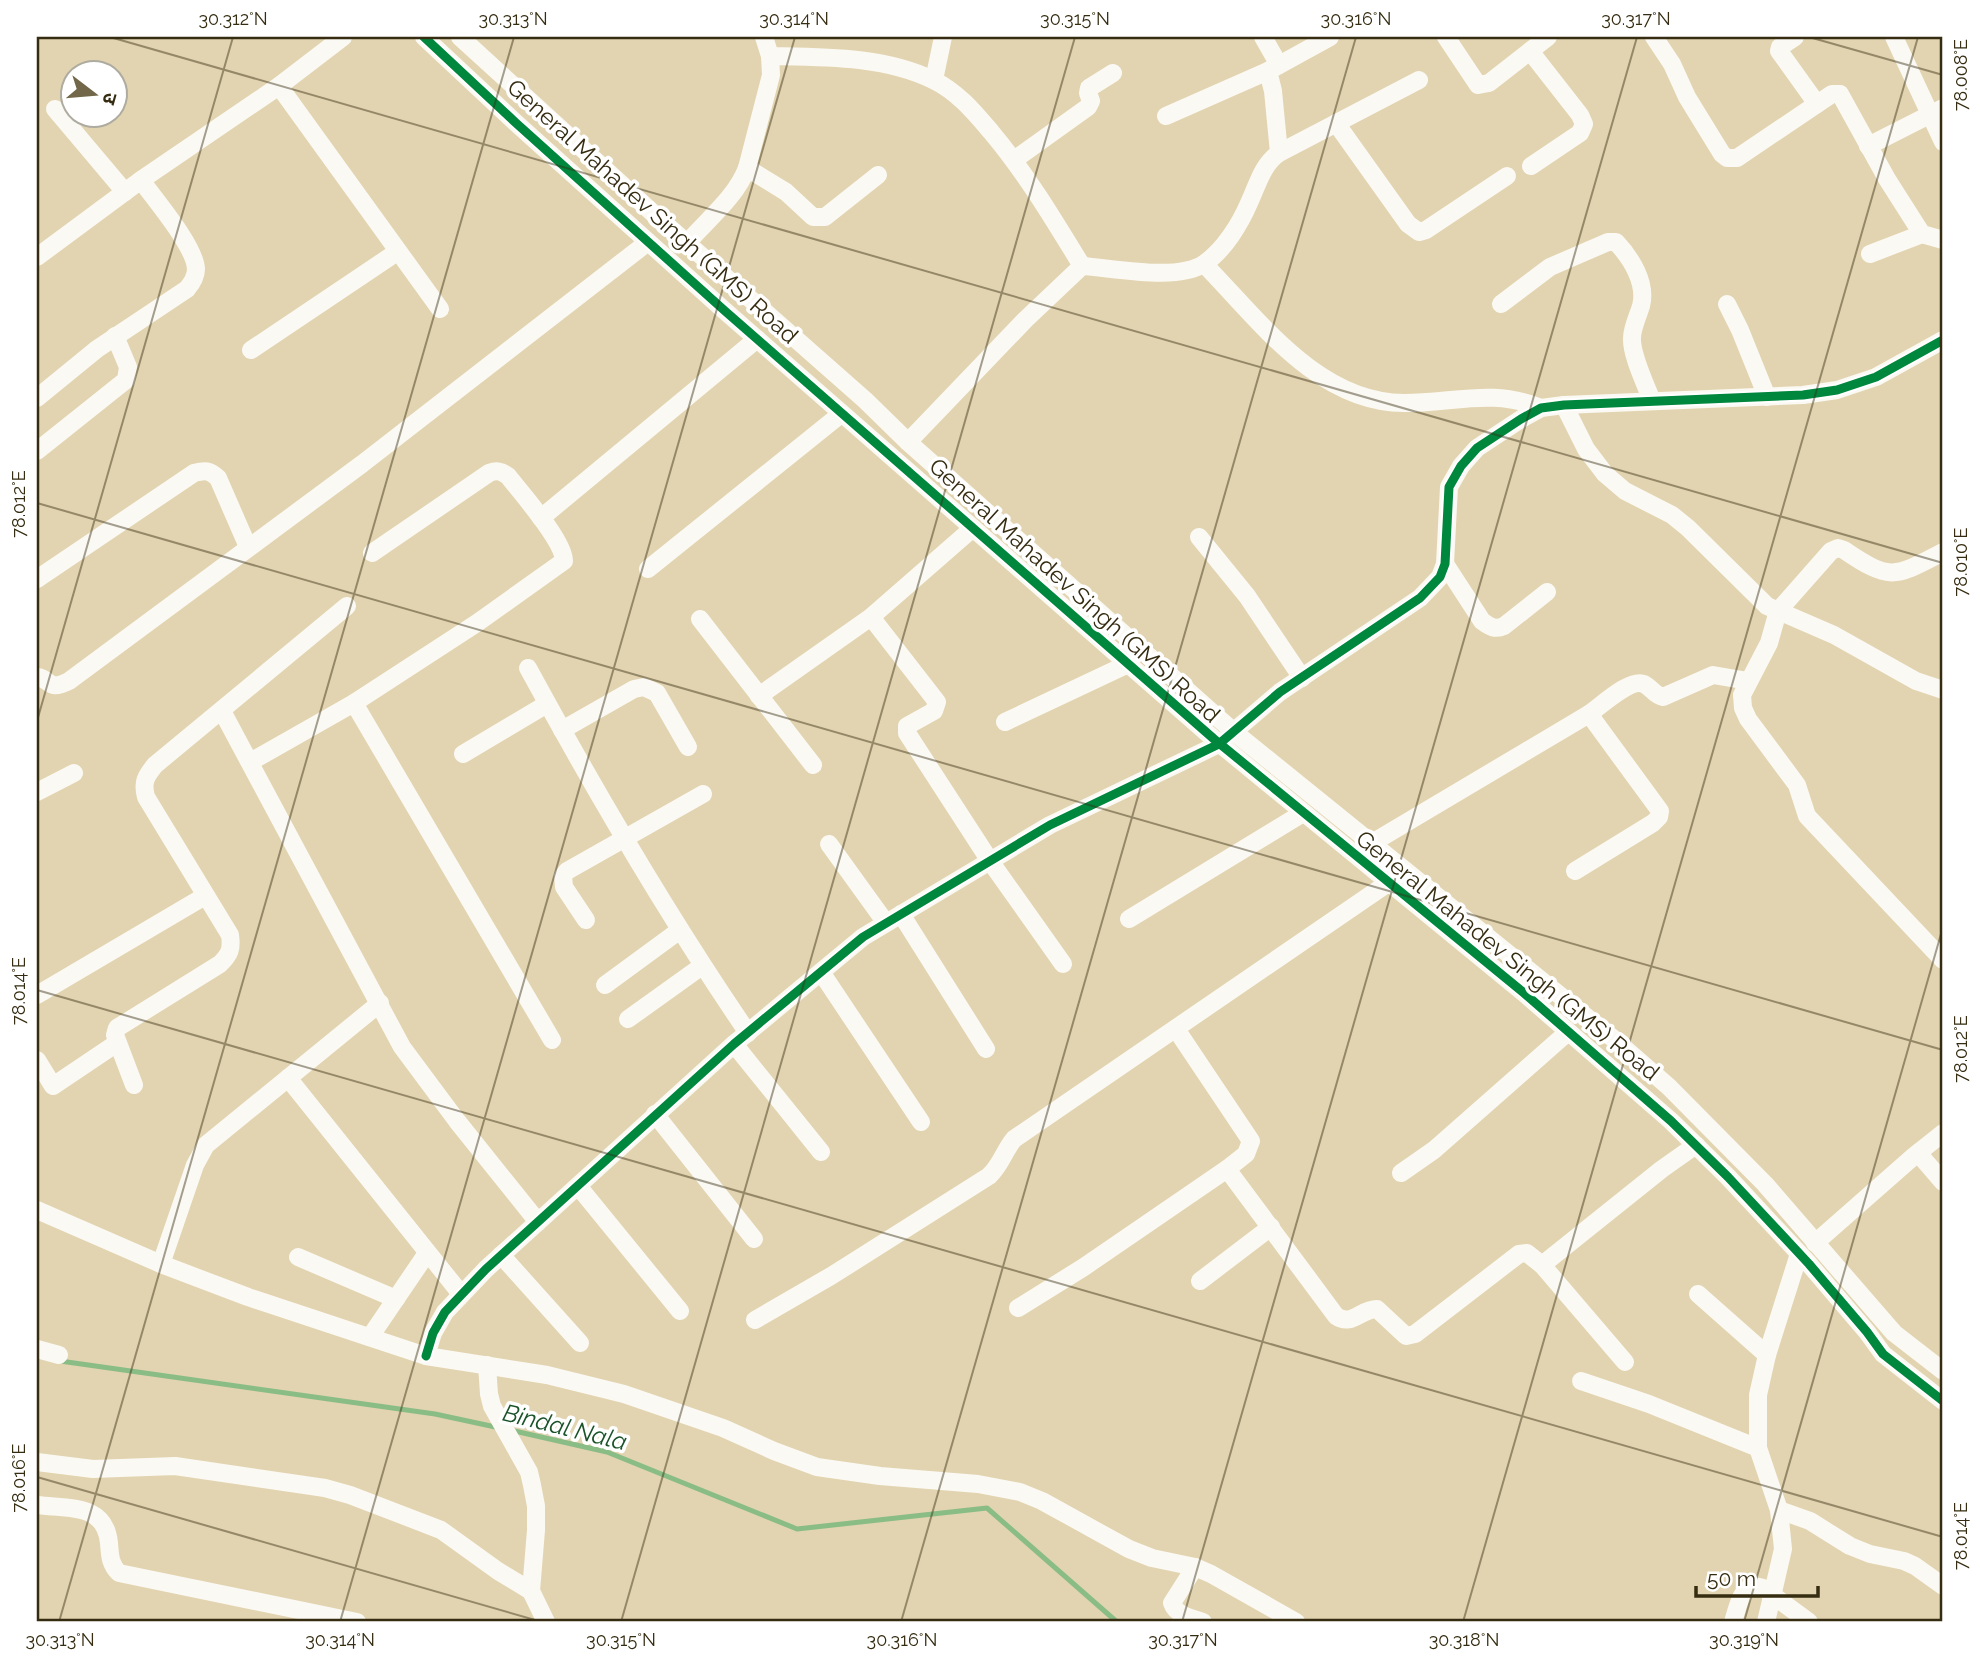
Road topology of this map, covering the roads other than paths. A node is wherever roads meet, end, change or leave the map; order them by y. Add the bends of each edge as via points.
1 (343, 37) edge
2 (424, 37) edge
3 (460, 37) edge
4 (764, 37) edge
5 (943, 37) edge
6 (1263, 37) edge
7 (1330, 37) edge
8 (1446, 37) edge
9 (1654, 37) edge
10 (1795, 37) edge
11 (1894, 37) edge
12 (1541, 41) edge
13 (770, 56) junction
14 (1273, 68) junction
15 (1113, 73) dead end
16 (934, 80) junction
17 (1419, 80) dead end
18 (279, 86) junction
19 (1817, 104) junction
20 (55, 109) dead end
21 (1937, 111) edge
22 (1166, 116) dead end
23 (1336, 123) junction
24 (1943, 142) edge
25 (1868, 146) junction
26 (1279, 153) junction
27 (1014, 160) junction
28 (1531, 166) dead end
29 (747, 168) junction
30 (878, 175) dead end
31 (1507, 176) dead end
32 (141, 180) junction
33 (125, 192) junction
34 (1922, 234) junction
35 (1943, 240) edge
36 (648, 242) junction
37 (688, 242) junction
38 (397, 252) junction
39 (1870, 254) dead end
40 (37, 257) edge
41 (1204, 264) junction
42 (1082, 266) junction
43 (1501, 304) dead end
44 (1727, 304) dead end
45 (440, 309) dead end
46 (115, 337) junction
47 (757, 339) junction
48 (1943, 340) edge
49 (250, 350) dead end
50 (1767, 397) junction
51 (37, 398) edge
52 (1652, 401) junction
53 (1563, 405) junction
54 (1541, 408) junction
55 (841, 414) junction
56 (908, 442) junction
57 (37, 451) edge
58 (541, 518) junction
59 (973, 528) junction
60 (1199, 537) dead end
61 (248, 547) junction
62 (1943, 552) edge
63 (372, 553) dead end
64 (1445, 564) junction
65 (648, 569) dead end
66 (37, 579) edge
67 (1547, 592) dead end
68 (347, 606) dead end
69 (1778, 611) junction
70 (870, 617) junction
71 (700, 619) dead end
72 (1128, 664) junction
73 (528, 668) dead end
74 (37, 677) edge
75 (1302, 678) junction
76 (1748, 681) junction
77 (1943, 690) edge
78 (760, 696) junction
79 (354, 704) junction
80 (547, 704) junction
81 (222, 711) junction
82 (1589, 714) junction
83 (1005, 722) dead end
84 (562, 730) junction
85 (1234, 732) junction
86 (1219, 744) junction
87 (688, 747) dead end
88 (463, 754) dead end
89 (250, 762) junction
90 (813, 765) dead end
91 (74, 773) dead end
92 (37, 792) edge
93 (703, 794) dead end
94 (1303, 813) junction
95 (624, 838) junction
96 (1372, 843) junction
97 (830, 844) dead end
98 (990, 861) junction
99 (1575, 871) dead end
100 (1388, 883) junction
101 (205, 896) junction
102 (894, 918) junction
103 (1129, 919) dead end
104 (586, 920) dead end
105 (680, 930) junction
106 (1943, 960) edge
107 (1063, 964) dead end
108 (702, 966) junction
109 (821, 972) junction
110 (605, 985) dead end
111 (37, 995) edge
112 (380, 1003) junction
113 (628, 1019) dead end
114 (1176, 1029) junction
115 (1568, 1032) junction
116 (741, 1039) junction
117 (552, 1040) dead end
118 (117, 1043) junction
119 (986, 1049) dead end
120 (37, 1060) edge
121 (288, 1078) junction
122 (135, 1084) dead end
123 (655, 1114) junction
124 (921, 1122) dead end
125 (1943, 1133) edge
126 (1696, 1145) junction
127 (821, 1152) dead end
128 (1918, 1153) junction
129 (1227, 1169) junction
130 (1401, 1173) dead end
131 (1943, 1182) edge
132 (578, 1186) junction
133 (37, 1210) edge
134 (538, 1222) junction
135 (1271, 1227) junction
136 (754, 1239) dead end
137 (1815, 1243) junction
138 (427, 1253) junction
139 (1799, 1254) junction
140 (501, 1255) junction
141 (298, 1258) dead end
142 (161, 1264) junction
143 (1542, 1265) junction
144 (1199, 1281) dead end
145 (461, 1294) junction
146 (1699, 1294) dead end
147 (396, 1299) junction
148 (1018, 1308) dead end
149 (680, 1311) dead end
150 (1880, 1318) junction
151 (755, 1320) dead end
152 (1867, 1332) junction
153 (370, 1337) junction
154 (1890, 1339) junction
155 (580, 1343) dead end
156 (37, 1349) edge
157 (59, 1355) dead end
158 (1767, 1355) junction
159 (426, 1356) junction
160 (1943, 1357) edge
161 (1625, 1362) dead end
162 (486, 1364) junction
163 (1943, 1371) edge
164 (1581, 1381) dead end
165 (1943, 1388) edge
166 (1943, 1401) edge
167 (1758, 1448) junction
168 (37, 1462) edge
169 (37, 1504) edge
170 (1779, 1510) junction
171 (1195, 1567) junction
172 (1943, 1586) edge
173 (531, 1591) junction
174 (1771, 1594) junction
175 (357, 1622) edge
176 (546, 1622) edge
177 (1203, 1622) edge
178 (1296, 1622) edge
179 (1733, 1622) edge
180 (1766, 1622) edge
181 (1809, 1622) edge

1 - 18 street
2 - 36 street
3 - 37 street, General Mahadev Singh (GMS) Road
4 - 13 street
5 - 16 street
6 - 14 street
7 - 14 street
8 - 12 street via 1478,85 1489,83
9 - 19 street via 1727,158 1737,158
10 - 19 street via 1779,51
11 - 21 street
12 - 28 street via 1584,124 1580,133
13 - 16 street via 860,60
13 - 29 street via 771,75
14 - 22 street
14 - 26 street
15 - 27 street via 1089,88 1088,107
16 - 27 street via 970,106
17 - 23 street
18 - 32 street
18 - 38 street
19 - 25 street via 1840,94
20 - 33 street
21 - 24 street
21 - 25 street
23 - 26 street
23 - 31 street via 1408,224 1419,232
25 - 34 street
26 - 41 street via 1264,168 1234,231
27 - 42 street
29 - 30 street via 818,218
29 - 37 street via 742,181
32 - 33 street
32 - 46 street via 191,250 195,278 187,289
33 - 40 street
34 - 35 street
34 - 39 street
36 - 47 street
36 - 61 street
37 - 56 street, General Mahadev Singh (GMS) Road
38 - 45 street
38 - 49 street
41 - 42 street via 1160,272
41 - 54 street via 1290,352 1346,391 1401,403 1506,397
42 - 56 street
43 - 52 street via 1550,267 1616,242 1642,285 1632,338
44 - 50 street
46 - 51 street
46 - 57 street via 128,367 126,380
47 - 55 street
47 - 58 street
48 - 50 street via 1850,386 1803,396
50 - 52 street
52 - 53 street
53 - 54 street
53 - 69 street via 1605,474 1626,491 1672,515 1758,598
54 - 64 street via 1477,448 1461,466 1449,487
55 - 59 street
55 - 65 street
56 - 85 street, General Mahadev Singh (GMS) Road
58 - 63 street via 508,476 495,471
58 - 79 street via 564,554 558,567
59 - 70 street
59 - 72 street
60 - 75 street via 1247,596
61 - 66 street via 218,478 205,470
61 - 74 street via 69,681 54,686
62 - 69 street via 1895,574 1880,572 1838,548
64 - 67 street via 1491,628 1504,625
64 - 75 street via 1440,577 1420,598
68 - 81 street
69 - 76 street via 1769,643
69 - 77 street via 1835,635 1916,681
70 - 78 street
70 - 98 street via 937,702 934,711 907,726 907,733
71 - 78 street
72 - 83 street
72 - 86 street
73 - 80 street
75 - 85 street
76 - 82 street via 1713,675 1662,697 1636,682
76 - 106 street via 1743,708 1797,785 1807,816
78 - 90 street
79 - 89 street
79 - 117 street
80 - 84 street
80 - 88 street
81 - 89 street
81 - 101 street via 155,765 143,786
82 - 96 street
82 - 99 street via 1660,811 1653,823
84 - 87 street via 644,687 657,693
84 - 95 street
85 - 86 street
85 - 96 street, General Mahadev Singh (GMS) Road
86 - 94 street
86 - 98 street via 1050,825
89 - 112 street
91 - 92 street
93 - 95 street
94 - 100 street
94 - 103 street
95 - 104 street via 563,876 564,887
95 - 105 street
96 - 137 street, General Mahadev Singh (GMS) Road via 1669,1087 1765,1184
97 - 102 street
98 - 102 street
98 - 107 street
100 - 114 street
100 - 115 street
101 - 111 street
101 - 118 street via 230,935 229,956 123,1023 117,1028
102 - 109 street
102 - 119 street
105 - 108 street
105 - 110 street
108 - 113 street
108 - 116 street
109 - 116 street
109 - 124 street
112 - 121 street
112 - 134 street via 402,1047
114 - 129 street via 1251,1141 1247,1154
114 - 151 street via 1014,1139 989,1175
115 - 126 street
115 - 130 street via 1434,1150
116 - 123 street
116 - 127 street
118 - 120 street via 53,1086
118 - 122 street
121 - 138 street
121 - 142 street via 205,1145
123 - 132 street
123 - 136 street
125 - 128 street
126 - 139 street
126 - 143 street
128 - 131 street
128 - 137 street
129 - 135 street
129 - 148 street
132 - 134 street
132 - 149 street
133 - 142 street
134 - 140 street
135 - 143 street via 1336,1316 1349,1320 1377,1309 1406,1336 1415,1334 1519,1254 1527,1253
135 - 144 street
137 - 150 street, General Mahadev Singh (GMS) Road
138 - 145 street
138 - 147 street
139 - 152 street
139 - 158 street
140 - 145 street
140 - 155 street
141 - 147 street
142 - 153 street
143 - 161 street
145 - 159 street via 445,1312
146 - 158 street
147 - 153 street
150 - 154 street
150 - 160 street, General Mahadev Singh (GMS) Road
152 - 154 street
152 - 166 street via 1883,1354
153 - 159 street
154 - 163 street
154 - 165 street
156 - 157 street
158 - 167 street via 1758,1395
159 - 162 street
162 - 171 street via 624,1394 723,1427 817,1467 1020,1492 1129,1549
162 - 173 street via 489,1394 528,1472 536,1506
164 - 167 street
167 - 170 street
168 - 173 street via 93,1469 175,1466 350,1494 441,1530
169 - 175 street via 93,1513 103,1520 111,1566 119,1573
170 - 172 street via 1810,1521 1850,1546 1916,1566
170 - 174 street via 1783,1549
171 - 177 street via 1172,1603 1180,1613
171 - 178 street
173 - 176 street
174 - 179 street via 1749,1587
174 - 180 street
174 - 181 street

